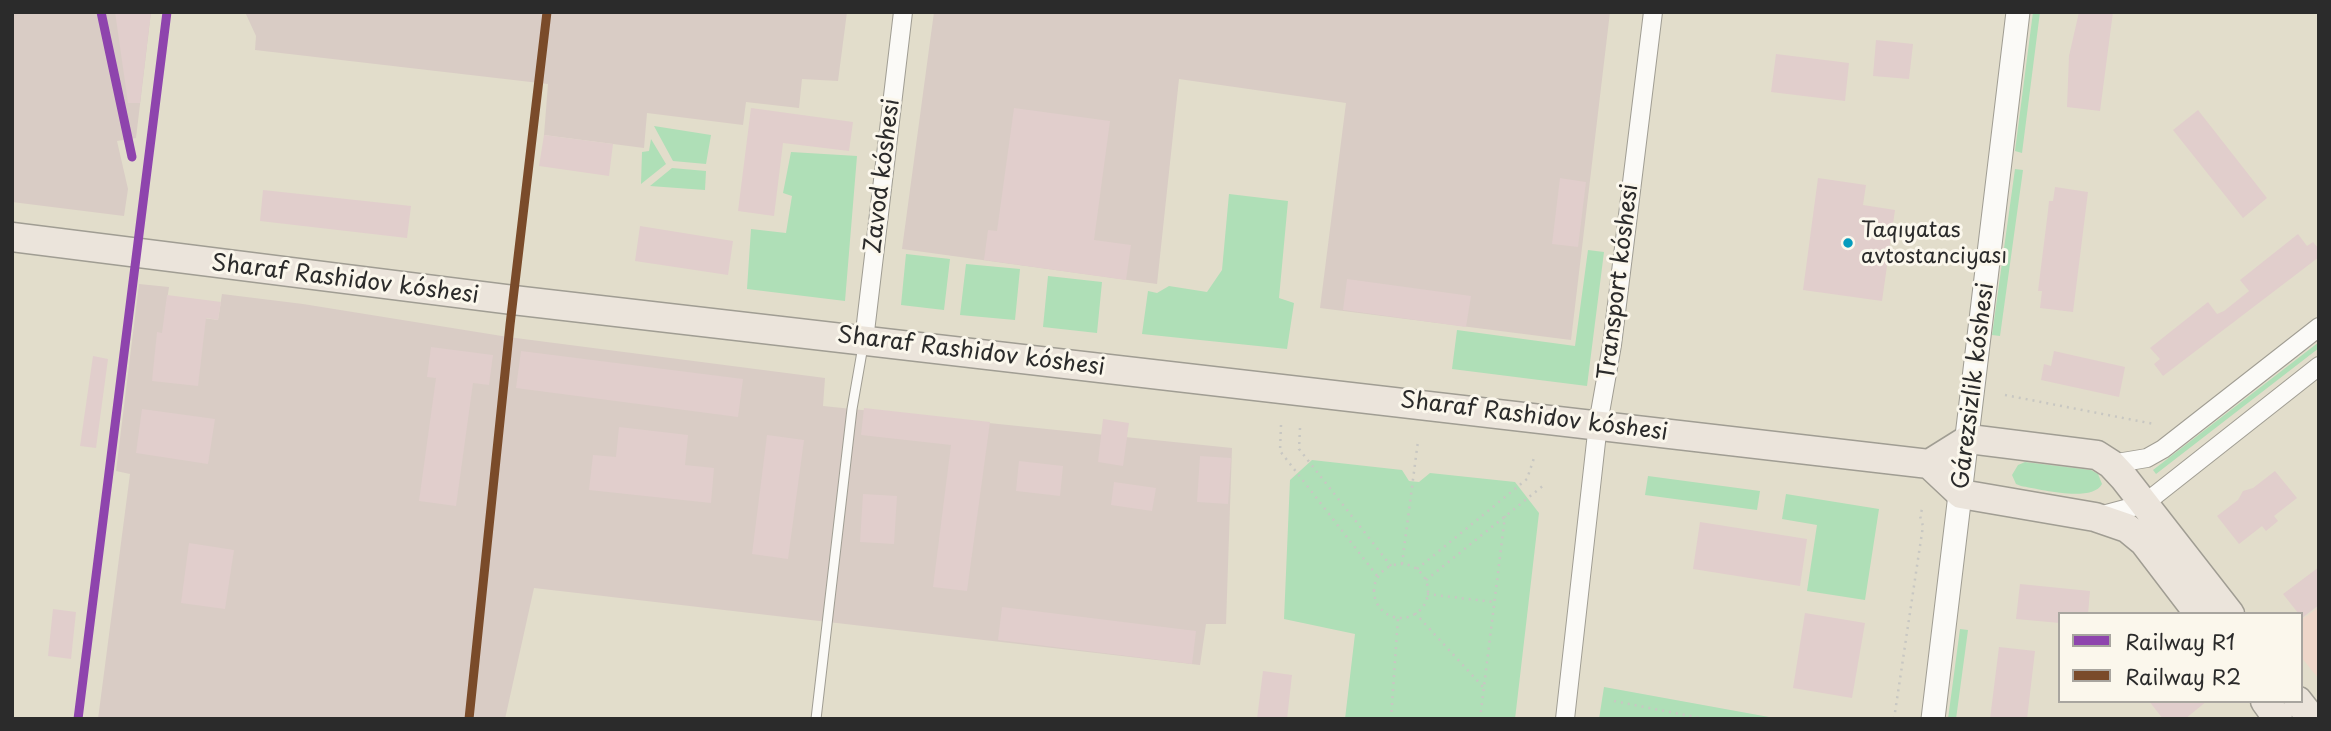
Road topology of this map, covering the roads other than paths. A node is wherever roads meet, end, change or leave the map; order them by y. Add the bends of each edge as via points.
1 (903, 12) edge
2 (1653, 12) edge
3 (2018, 12) edge
4 (12, 237) edge
5 (2319, 327) edge
6 (864, 340) junction
7 (2319, 366) edge
8 (1598, 424) junction
9 (1969, 439) junction
10 (1929, 464) junction
11 (2111, 464) junction
12 (1961, 494) junction
13 (2144, 504) junction
14 (2095, 517) junction
15 (2153, 534) junction
16 (2198, 612) edge
17 (2228, 612) edge
18 (2266, 703) edge
19 (2300, 703) edge
20 (816, 719) edge
21 (1565, 719) edge
22 (1933, 719) edge
23 (2278, 719) edge
24 (2312, 719) edge

1 - 6 street, Zavod kóshesi
2 - 8 street, Transport kóshesi
3 - 9 street, Gárezsizlik kóshesi
4 - 6 main road, Sharaf Rashidov kóshesi
5 - 11 street via 2163,449 2147,458
6 - 8 main road, Sharaf Rashidov kóshesi
6 - 20 lane
7 - 13 street
8 - 10 main road, Sharaf Rashidov kóshesi
8 - 21 street, Transport kóshesi
9 - 10 main road
9 - 11 main road via 2082,451
9 - 12 street, Gárezsizlik kóshesi
10 - 12 main road
11 - 13 main road
12 - 14 main road
12 - 22 street, Gárezsizlik kóshesi
13 - 14 street
13 - 15 main road
14 - 15 main road
15 - 16 main road
15 - 17 main road
18 - 23 main road
19 - 24 main road

